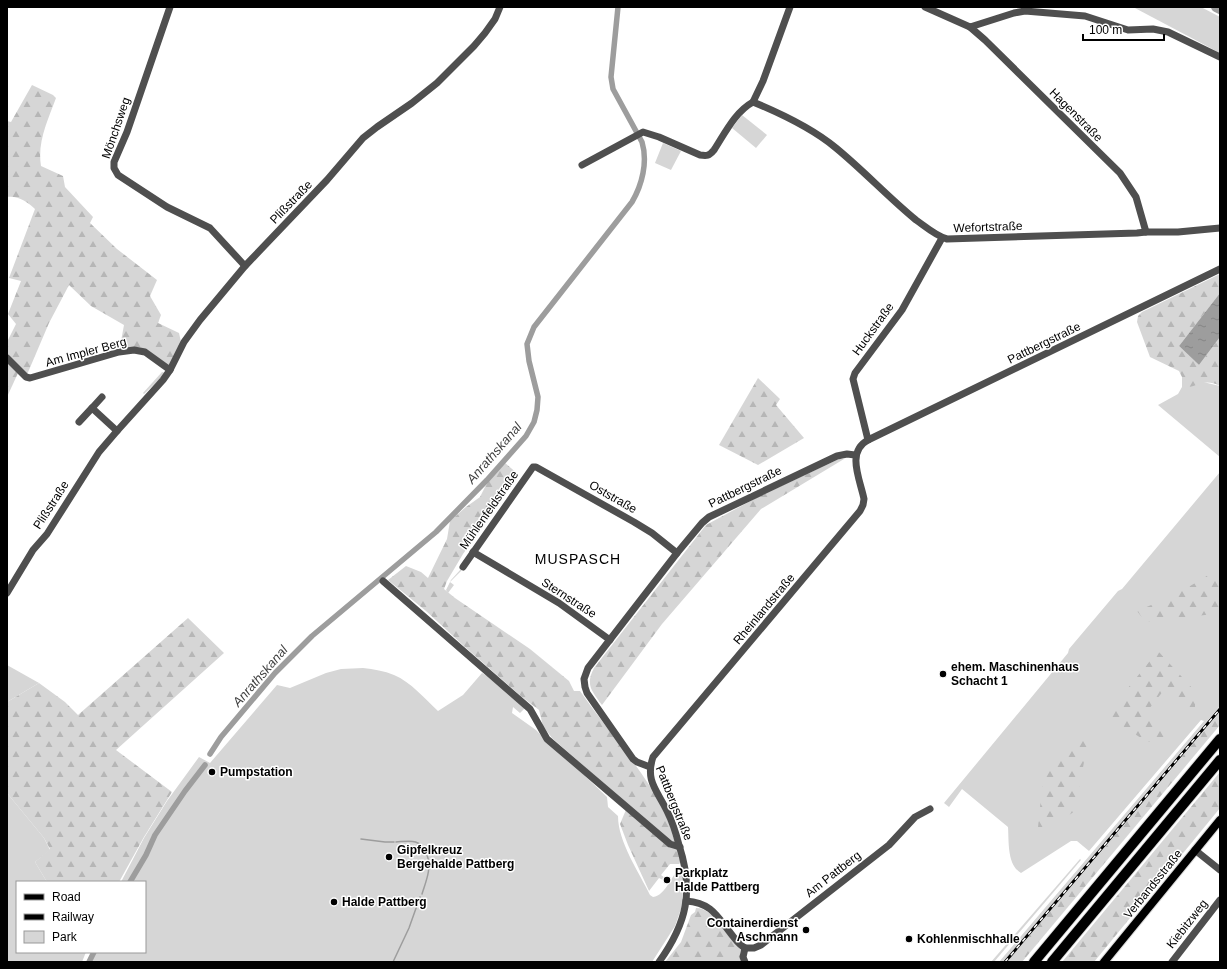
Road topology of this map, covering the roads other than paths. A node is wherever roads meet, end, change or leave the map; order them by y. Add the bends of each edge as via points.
1 (170, 7) edge
2 (500, 7) edge
3 (790, 7) edge
4 (925, 7) edge
5 (970, 27) junction
6 (1220, 57) edge
7 (753, 102) junction
8 (582, 165) dead end
9 (1220, 228) edge
10 (1146, 232) junction
11 (942, 238) junction
12 (245, 266) junction
13 (1220, 270) edge
14 (7, 358) edge
15 (170, 370) junction
16 (102, 397) dead end
17 (92, 408) junction
18 (79, 422) dead end
19 (116, 431) junction
20 (868, 440) junction
21 (855, 455) junction
22 (533, 467) joint
23 (473, 552) junction
24 (677, 554) junction
25 (463, 567) dead end
26 (384, 581) dead end
27 (7, 593) edge
28 (610, 640) junction
29 (1220, 739) edge
30 (1220, 760) edge
31 (650, 767) junction
32 (930, 808) dead end
33 (1220, 820) edge
34 (680, 847) junction
35 (1195, 850) junction
36 (1220, 870) edge
37 (1220, 900) edge
38 (686, 901) junction
39 (745, 948) junction
40 (659, 962) edge
41 (745, 962) edge
42 (1034, 962) edge
43 (1052, 962) edge
44 (1104, 962) edge
45 (1172, 962) edge

1 - 12 street, Mönchsweg via 114,168 118,174 167,207 210,228
2 - 12 street, Plißstraße via 495,19 474,46 412,104 363,138
3 - 7 street
4 - 5 street, Hagenstraße
5 - 6 street via 1025,11 1085,16 1128,30 1163,30
5 - 10 street, Hagenstraße via 1120,174 1136,197
7 - 8 street via 742,109 714,150 707,156 645,132
7 - 11 street, Wefortstraße via 796,121 835,147 906,211
9 - 10 street, Wefortstraße
10 - 11 street, Wefortstraße
11 - 20 street, Huckstraße via 902,310 854,373 854,386
12 - 15 street, Plißstraße via 184,342
13 - 20 street, Pattbergstraße
14 - 15 street, Am Impler Berg via 26,377 33,378 119,352 134,350 145,352
15 - 19 street, Plißstraße
16 - 17 street
17 - 18 street
17 - 19 street
19 - 27 street, Plißstraße via 33,550
20 - 21 street, Pattbergstraße via 858,448
21 - 24 street, Pattbergstraße via 837,456 709,517
21 - 31 street, Rheinlandstraße via 864,499 860,511 657,752
22 - 23 street, Mühlenfeldstraße
22 - 24 street, Oststraße via 634,522
23 - 25 street, Mühlenfeldstraße
23 - 28 street, Sternstraße via 559,603
24 - 28 street, Pattbergstraße
26 - 34 street via 530,709 547,739 670,844
28 - 31 street, Pattbergstraße via 585,673 584,687 633,759
29 - 42 highway
30 - 43 highway
31 - 34 street, Pattbergstraße via 653,785 667,811
32 - 39 street, Am Pattberg via 915,817 889,845 761,945
33 - 35 main road, Verbandsstraße
34 - 38 street, Pattbergstraße via 687,880
35 - 36 street
35 - 44 main road, Verbandsstraße
37 - 45 street, Kiebitzweg
38 - 39 street via 710,908
38 - 40 street, Pattbergstraße via 679,928
39 - 41 street

